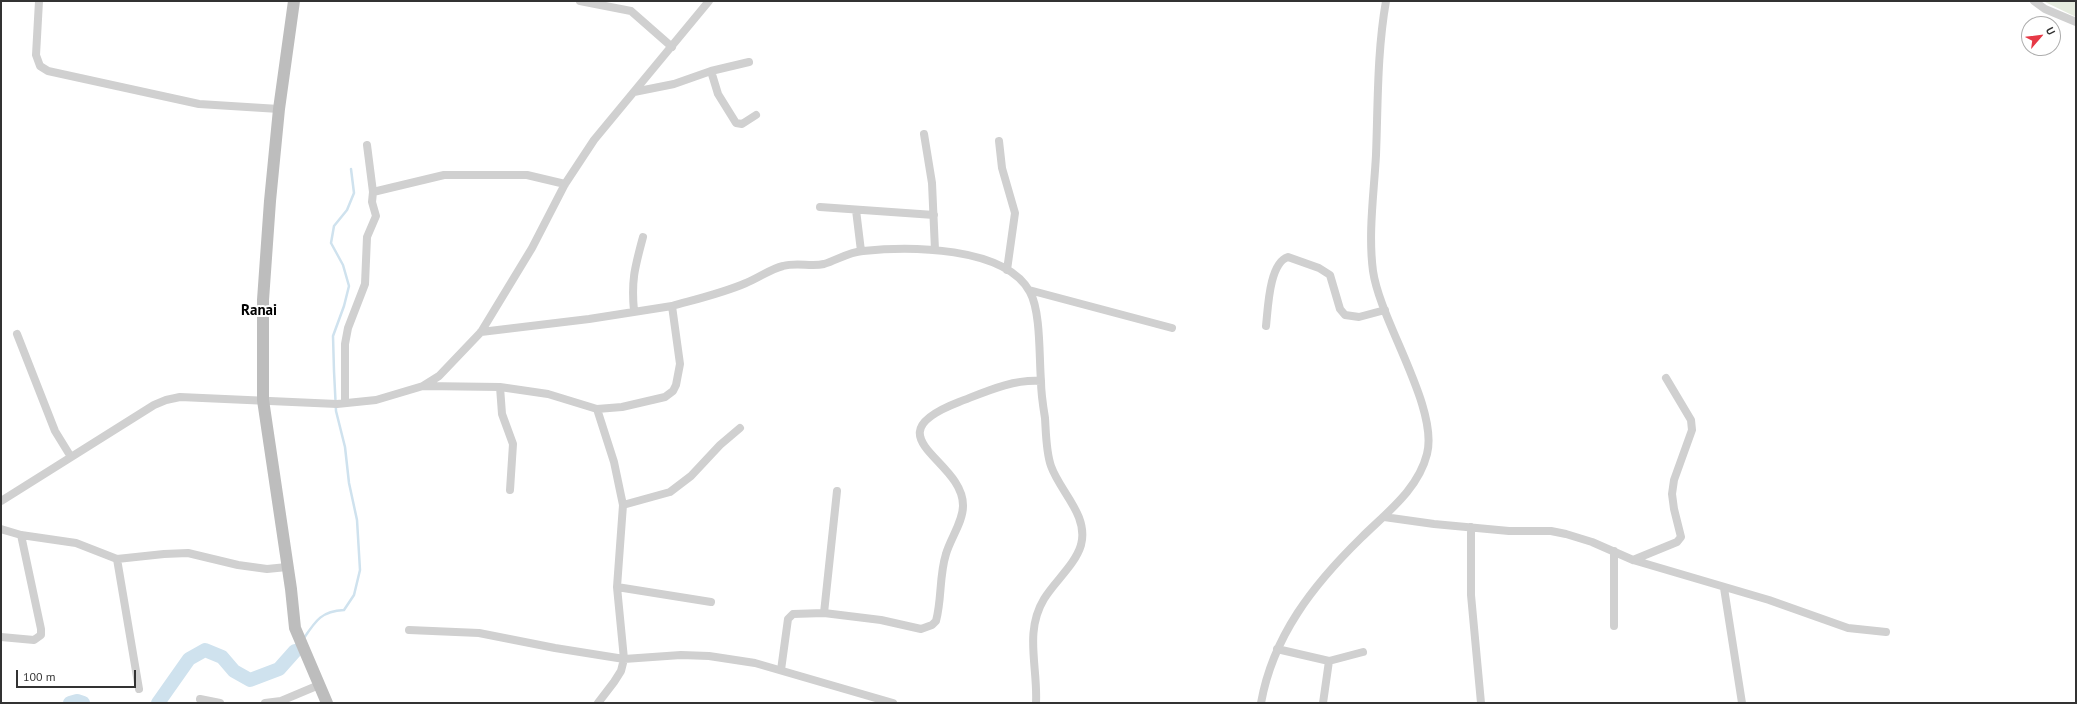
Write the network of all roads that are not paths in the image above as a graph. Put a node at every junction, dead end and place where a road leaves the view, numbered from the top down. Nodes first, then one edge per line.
1 (39, 1) edge
2 (294, 1) edge
3 (580, 1) edge
4 (709, 1) edge
5 (1386, 1) edge
6 (2034, 1) edge
7 (2076, 22) edge
8 (672, 47) junction
9 (749, 62) dead end
10 (711, 71) junction
11 (634, 92) junction
12 (279, 109) junction
13 (756, 115) dead end
14 (924, 134) dead end
15 (999, 142) dead end
16 (368, 145) dead end
17 (565, 184) junction
18 (373, 192) junction
19 (820, 207) dead end
20 (856, 210) junction
21 (934, 215) junction
22 (643, 237) dead end
23 (935, 250) junction
24 (861, 251) junction
25 (1007, 270) junction
26 (1028, 290) junction
27 (672, 306) junction
28 (1385, 310) junction
29 (634, 311) junction
30 (1266, 326) dead end
31 (1172, 328) dead end
32 (481, 332) junction
33 (18, 334) dead end
34 (1666, 378) dead end
35 (1041, 381) junction
36 (423, 386) junction
37 (500, 387) junction
38 (263, 400) junction
39 (341, 404) junction
40 (597, 409) junction
41 (740, 428) dead end
42 (72, 457) junction
43 (510, 490) dead end
44 (837, 491) dead end
45 (1, 501) edge
46 (623, 505) junction
47 (1384, 517) junction
48 (1471, 527) junction
49 (1, 529) edge
50 (21, 535) junction
51 (1614, 551) junction
52 (117, 559) junction
53 (1633, 560) junction
54 (287, 567) junction
55 (617, 587) junction
56 (1724, 588) junction
57 (711, 602) dead end
58 (824, 613) junction
59 (1614, 626) dead end
60 (409, 630) dead end
61 (1886, 632) dead end
62 (1, 637) edge
63 (1277, 649) junction
64 (1363, 652) dead end
65 (624, 659) junction
66 (1329, 661) junction
67 (781, 670) junction
68 (319, 685) junction
69 (139, 689) dead end
70 (200, 699) dead end
71 (281, 702) edge
72 (220, 703) edge
73 (265, 703) edge
74 (327, 703) edge
75 (598, 703) edge
76 (893, 703) edge
77 (1036, 703) edge
78 (1261, 703) edge
79 (1323, 703) edge
80 (1481, 703) edge
81 (1742, 703) edge

1 - 12 street
2 - 12 street
3 - 8 street
4 - 8 street
5 - 28 street
6 - 7 street
8 - 11 street
9 - 10 street
10 - 11 street
10 - 13 street
11 - 17 street
12 - 38 street
14 - 21 street
15 - 25 street
16 - 18 street
17 - 18 street
17 - 32 street
18 - 39 street
19 - 20 street
20 - 21 street
20 - 24 street
21 - 23 street
22 - 29 street
23 - 24 street
23 - 25 street
24 - 27 street
25 - 26 street
26 - 31 street
26 - 35 street
27 - 29 street
27 - 40 street
28 - 30 street
28 - 47 street
29 - 32 street
32 - 36 street
33 - 42 street
34 - 53 street
35 - 58 street
35 - 77 street
36 - 37 street
36 - 39 street
37 - 40 street
37 - 43 street
38 - 39 street
38 - 42 street
38 - 54 street
40 - 46 street
41 - 46 street
42 - 45 street
44 - 58 street
46 - 55 street
47 - 48 street
47 - 63 street
48 - 51 street
48 - 80 street
49 - 50 street
50 - 52 street
50 - 62 street
51 - 53 street
51 - 59 street
52 - 54 street
52 - 69 street
53 - 56 street
54 - 68 street
55 - 57 street
55 - 65 street
56 - 61 street
56 - 81 street
58 - 67 street
60 - 65 street
63 - 66 street
63 - 78 street
64 - 66 street
65 - 67 street
65 - 75 street
66 - 79 street
67 - 76 street
68 - 71 street
68 - 74 street
70 - 72 street
71 - 73 street

